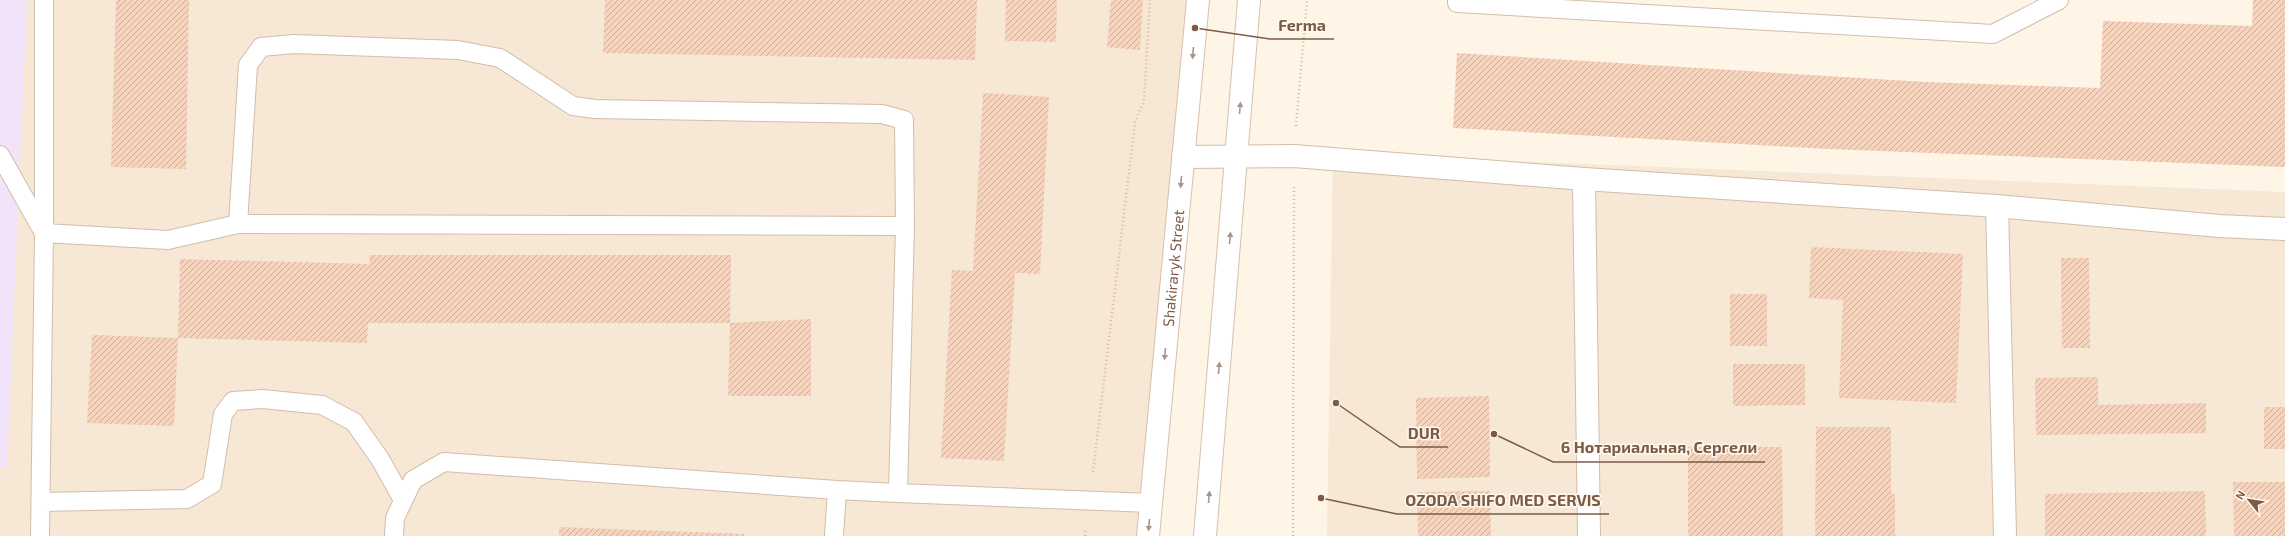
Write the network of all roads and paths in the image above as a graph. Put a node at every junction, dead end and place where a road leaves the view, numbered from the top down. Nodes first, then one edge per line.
1 (44, 0) edge
2 (1150, 0) edge
3 (1198, 0) edge
4 (1249, 0) edge
5 (1307, 0) edge
6 (1457, 0) edge
7 (2058, 0) edge
8 (0, 156) edge
9 (1294, 156) junction
10 (1184, 157) junction
11 (1236, 157) junction
12 (1584, 180) junction
13 (1997, 206) junction
14 (238, 224) junction
15 (906, 226) junction
16 (2285, 229) edge
17 (44, 233) junction
18 (837, 490) junction
19 (898, 493) junction
20 (403, 500) junction
21 (1090, 500) junction
22 (41, 502) junction
23 (1151, 503) junction
24 (40, 536) edge
25 (394, 536) edge
26 (834, 536) edge
27 (1085, 536) edge
28 (1148, 536) edge
29 (1205, 536) edge
30 (1293, 536) edge
31 (1589, 536) edge
32 (2005, 536) edge

1 - 17 lane
2 - 21 path
3 -> 10 street, Shakiraryk Street
11 -> 4 street
5 - 9 path
6 - 7 lane
8 - 17 lane
9 - 11 street
9 - 12 street
9 - 30 path
10 - 11 street
10 -> 23 street, Shakiraryk Street
29 -> 11 street
12 - 13 street
12 - 31 street
13 - 16 street
13 - 32 street
14 - 15 lane
14 - 15 lane
14 - 17 lane
15 - 19 lane
17 - 22 lane
18 - 19 lane
18 - 20 lane
18 - 26 lane
19 - 21 lane
20 - 22 lane
20 - 25 lane
21 - 23 lane
21 - 27 path
22 - 24 lane
23 -> 28 street, Shakiraryk Street

